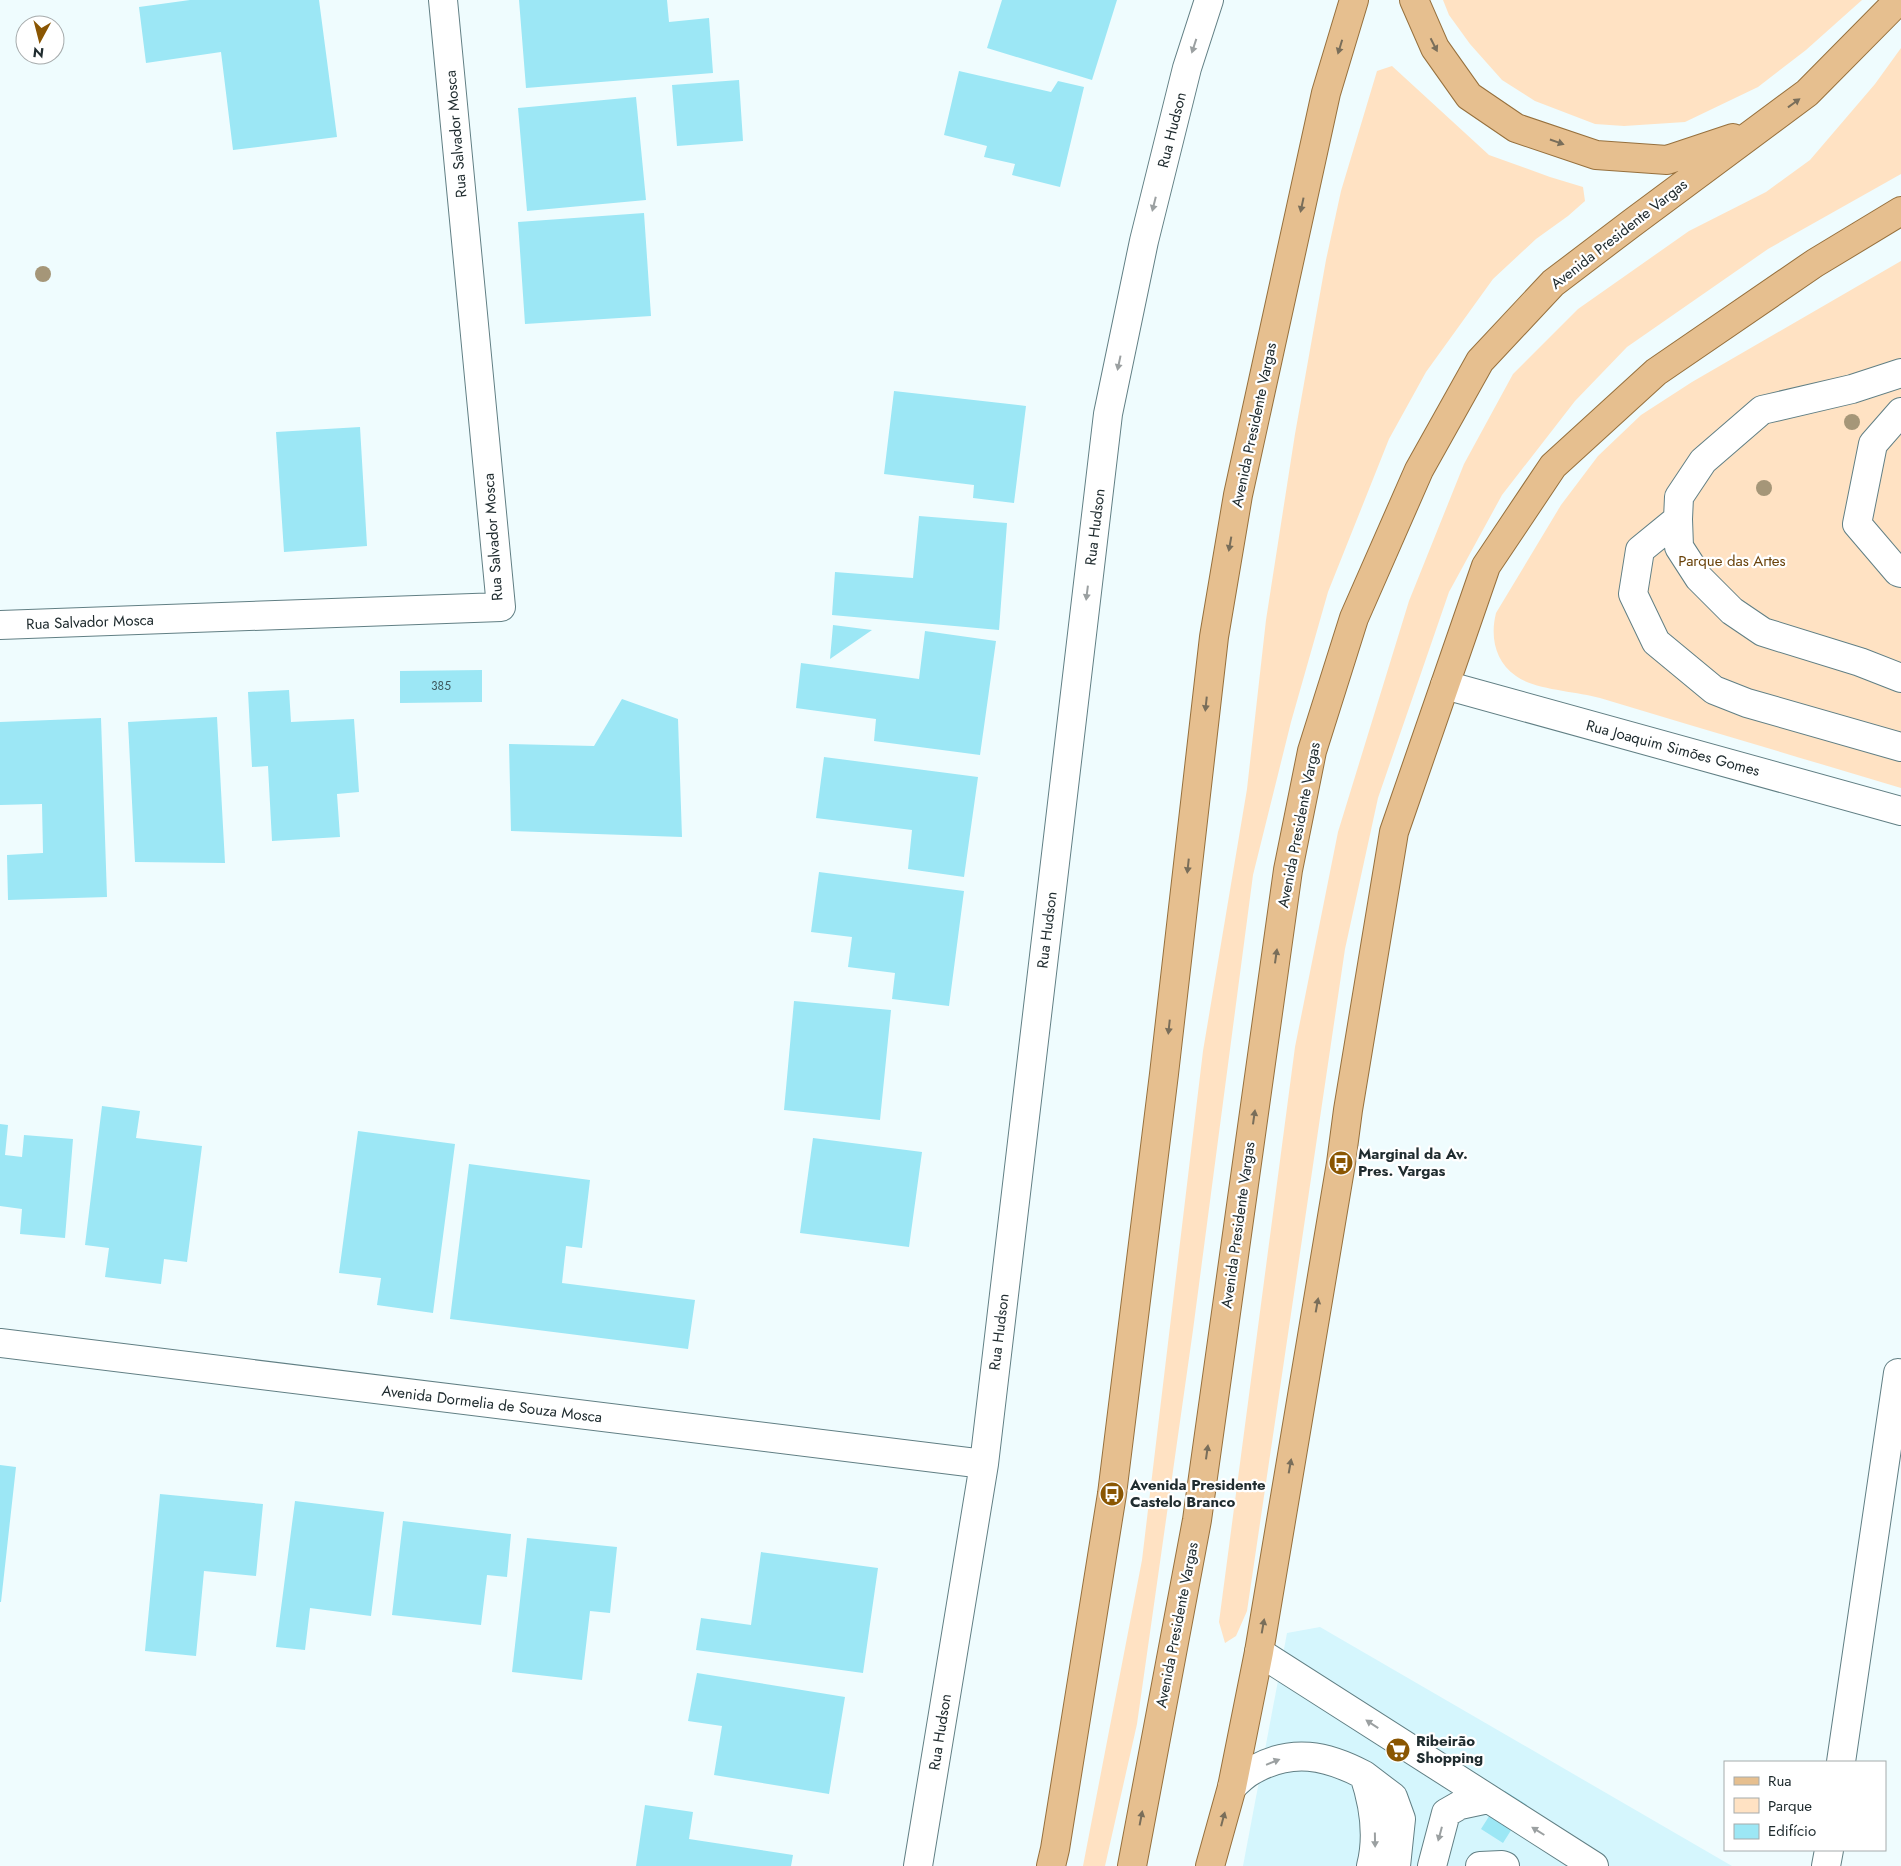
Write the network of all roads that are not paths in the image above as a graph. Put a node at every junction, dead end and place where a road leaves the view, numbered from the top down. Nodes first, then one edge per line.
1 (443, 0) edge
2 (1209, 0) edge
3 (1354, 0) edge
4 (1414, 0) edge
5 (1899, 0) edge
6 (1754, 132) junction
7 (1901, 212) edge
8 (1901, 373) edge
9 (1901, 412) edge
10 (1678, 519) junction
11 (1901, 573) edge
12 (0, 625) edge
13 (1901, 678) edge
14 (1445, 685) junction
15 (1901, 747) edge
16 (1901, 811) edge
17 (0, 1343) edge
18 (1898, 1373) dead end
19 (984, 1464) junction
20 (1259, 1652) junction
21 (1841, 1761) edge
22 (1364, 1775) junction
23 (1232, 1787) junction
24 (1488, 1799) junction
25 (1828, 1851) edge
26 (1565, 1859) edge
27 (918, 1866) edge
28 (1051, 1866) edge
29 (1132, 1866) edge
30 (1210, 1866) edge
31 (1371, 1866) edge
32 (1396, 1866) edge
33 (1432, 1866) edge
34 (1480, 1866) edge
35 (1505, 1866) edge
36 (1594, 1866) edge
37 (1826, 1866) edge

1 - 12 street, Rua Salvador Mosca
2 -> 19 street, Rua Hudson
3 -> 28 main road, Avenida Presidente Vargas
4 -> 6 main road
6 -> 5 main road, Avenida Presidente Vargas
29 -> 6 main road, Avenida Presidente Vargas
7 - 14 main road
8 - 10 street
9 - 11 street
10 - 13 street
10 - 15 street
14 - 16 street, Rua Joaquim Simões Gomes
20 -> 14 main road
17 - 19 street, Avenida Dormelia de Souza Mosca
18 - 21 street
19 - 27 street, Rua Hudson
20 - 23 main road
24 -> 20 street
23 -> 22 street
22 -> 31 street
22 - 32 street
30 -> 23 main road
26 -> 24 street
24 -> 33 street
25 - 37 street
26 - 36 street
34 - 35 street

